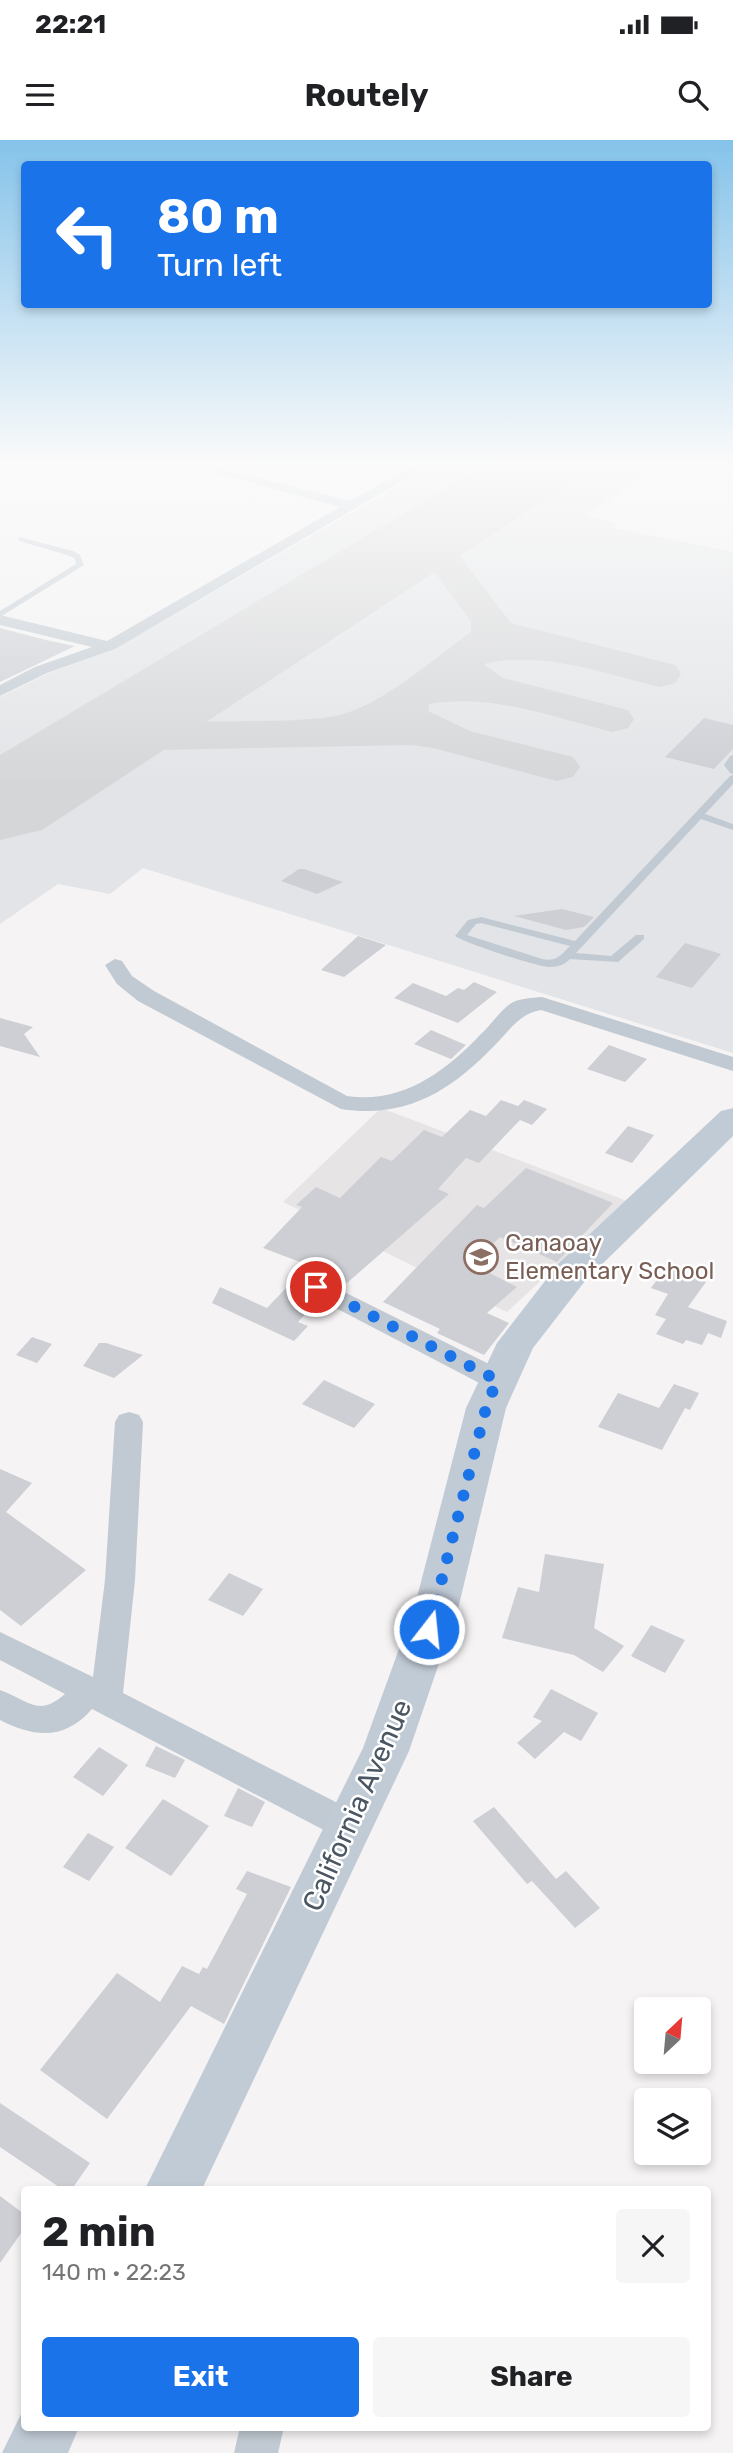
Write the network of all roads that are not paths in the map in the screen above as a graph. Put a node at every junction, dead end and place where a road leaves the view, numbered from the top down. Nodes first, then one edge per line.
1 (73, 570) edge
2 (241, 570) edge
3 (0, 618) edge
4 (109, 646) junction
5 (0, 691) edge
6 (733, 758) edge
7 (733, 771) edge
8 (733, 778) edge
9 (700, 815) junction
10 (733, 827) edge
11 (640, 937) dead end
12 (577, 945) junction
13 (568, 955) junction
14 (115, 965) dead end
15 (733, 1064) edge
16 (733, 1118) edge
17 (316, 1287) dead end
18 (497, 1380) junction
19 (129, 1422) dead end
20 (0, 1645) edge
21 (97, 1697) junction
22 (0, 1704) edge
23 (351, 1827) junction
24 (185, 2184) edge
25 (46, 2431) edge
26 (261, 2431) edge
27 (33, 2453) edge
28 (256, 2453) edge

1 - 3 lane
2 - 4 street
3 - 4 street
4 - 5 street
6 - 7 lane
8 - 9 lane
9 - 10 lane
9 - 12 lane
11 - 13 lane
12 - 13 lane
12 - 13 lane
14 - 15 street
16 - 18 street, California Avenue
17 - 18 street
18 - 23 street, California Avenue
19 - 21 street
20 - 21 street
21 - 22 street
21 - 23 street
23 - 24 street, California Avenue
25 - 27 street
26 - 28 street

